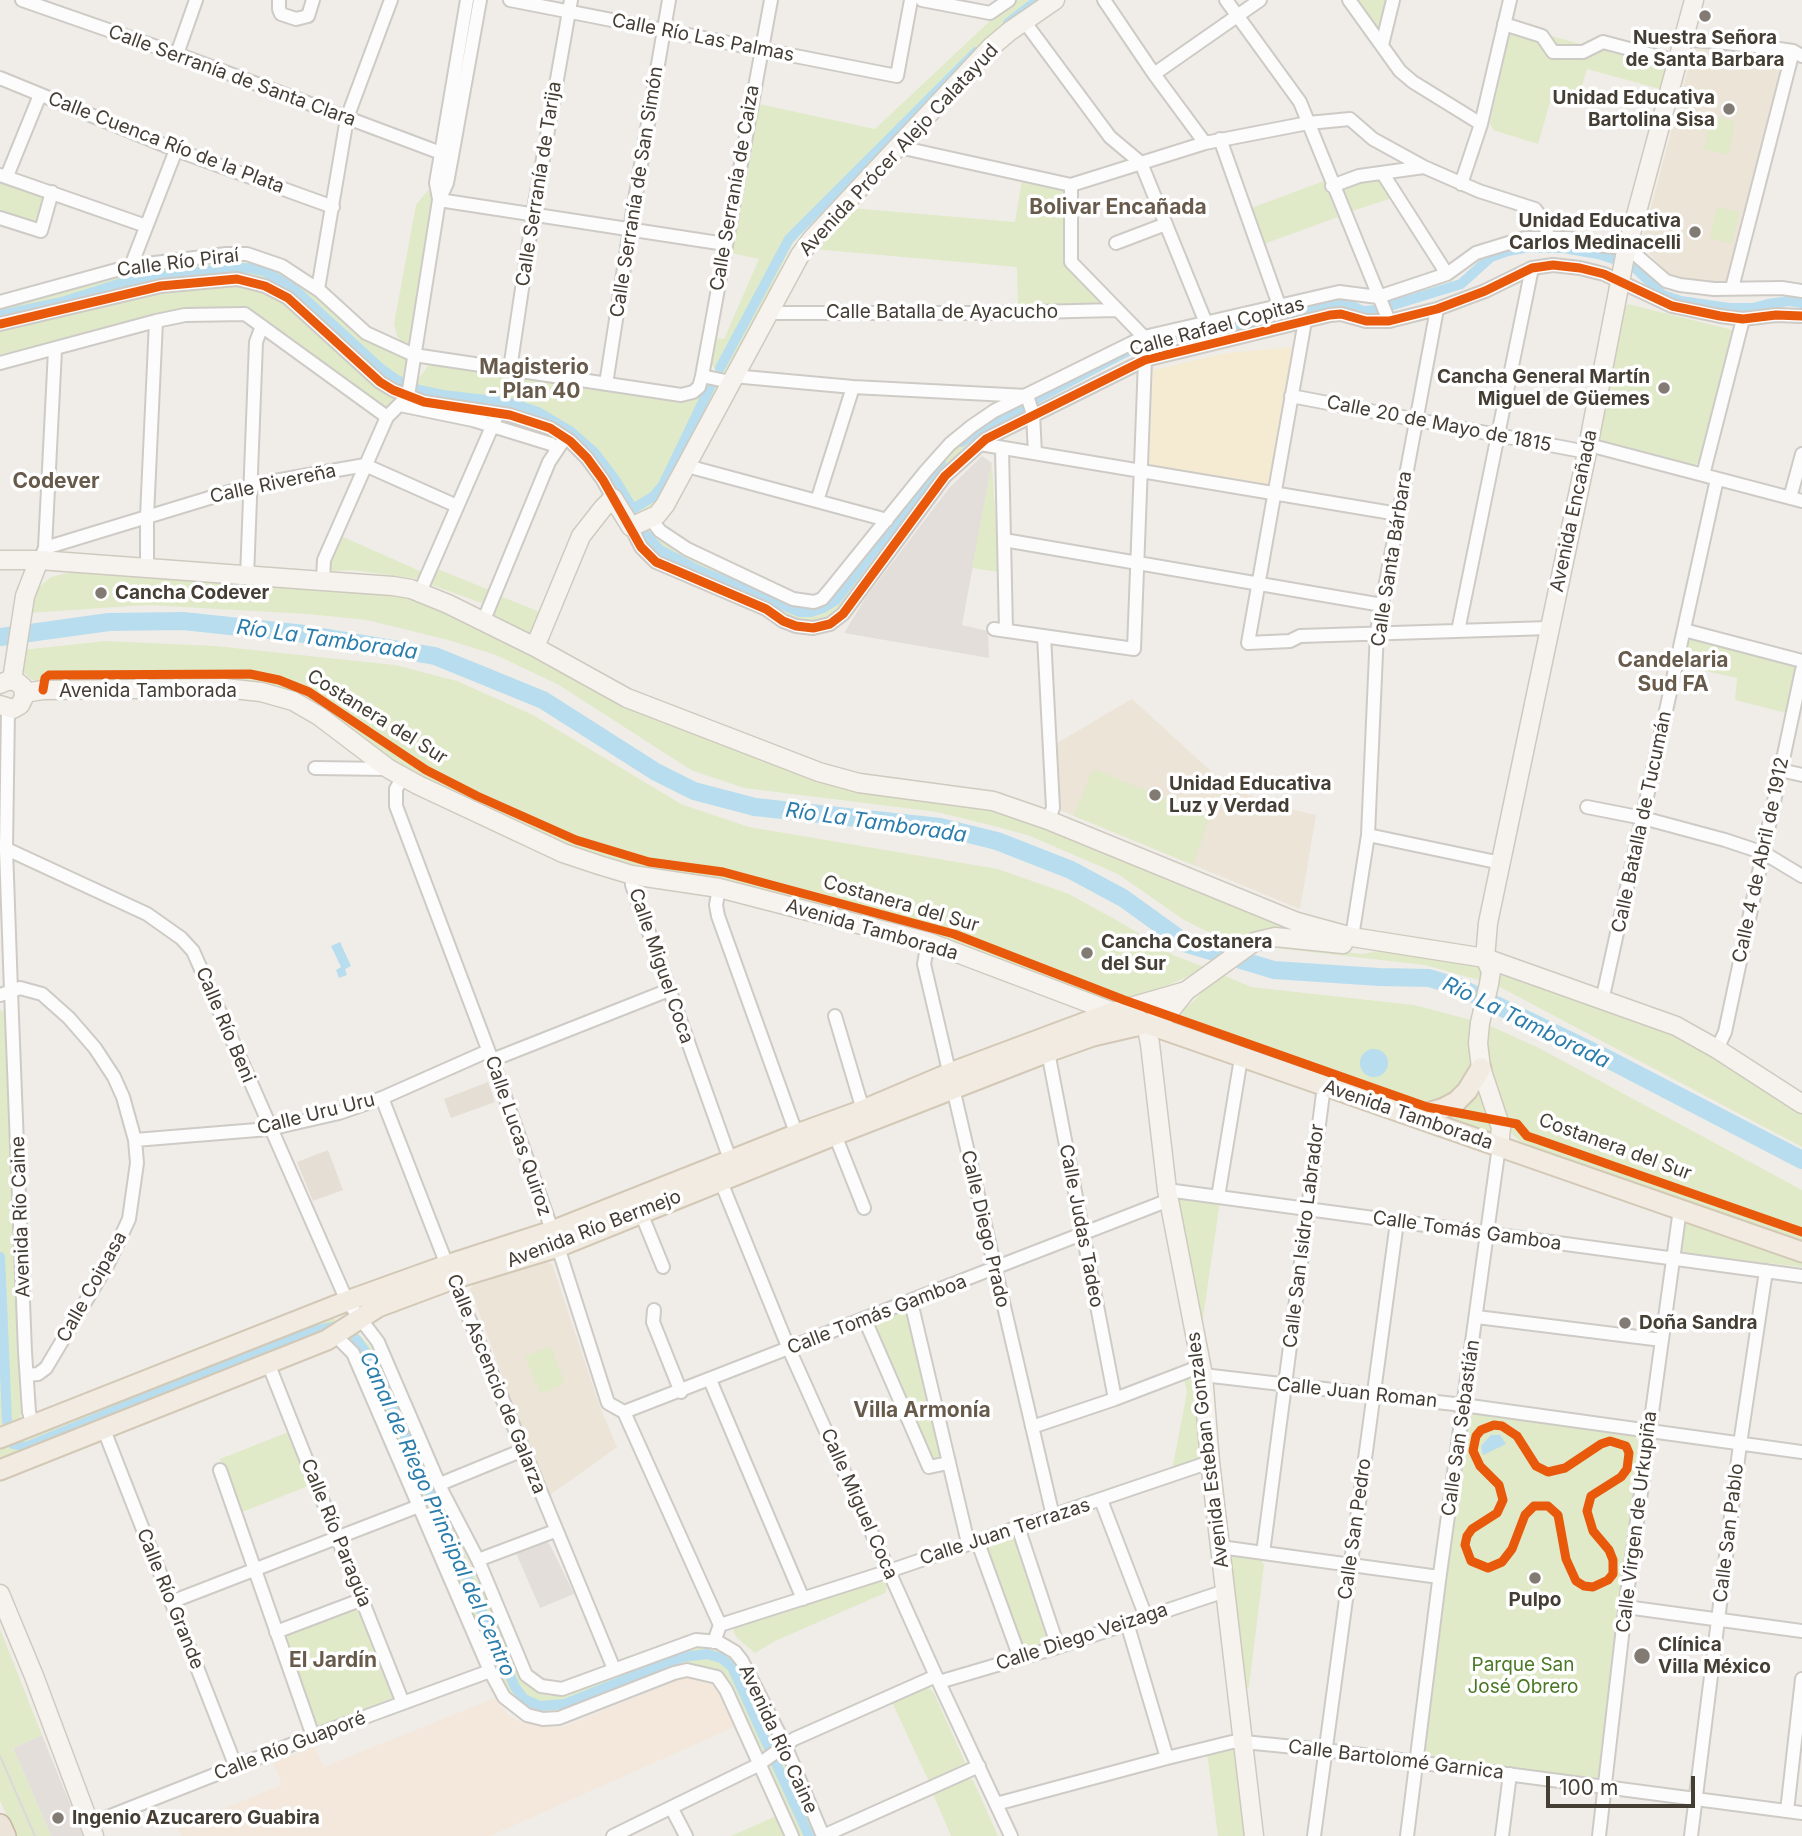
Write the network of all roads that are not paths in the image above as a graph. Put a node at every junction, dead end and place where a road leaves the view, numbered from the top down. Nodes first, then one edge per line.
1 (22, 0) edge
2 (196, 0) edge
3 (279, 0) edge
4 (313, 0) edge
5 (391, 0) edge
6 (467, 0) edge
7 (480, 0) edge
8 (510, 0) edge
9 (669, 0) edge
10 (771, 0) edge
11 (911, 0) edge
12 (922, 0) edge
13 (1009, 0) edge
14 (1055, 0) edge
15 (1104, 0) edge
16 (1226, 0) edge
17 (1260, 0) edge
18 (1349, 0) edge
19 (1393, 0) edge
20 (1510, 0) edge
21 (1694, 0) edge
22 (570, 6) edge
23 (1237, 17) junction
24 (1024, 21) junction
25 (1504, 24) junction
26 (664, 30) junction
27 (1685, 39) junction
28 (1382, 45) junction
29 (760, 50) junction
30 (177, 54) junction
31 (1797, 54) edge
32 (1679, 62) junction
33 (1154, 74) junction
34 (0, 78) edge
35 (40, 95) junction
36 (347, 118) junction
37 (1308, 123) junction
38 (1481, 124) junction
39 (1220, 139) junction
40 (1205, 143) junction
41 (899, 147) junction
42 (176, 150) junction
43 (441, 153) junction
44 (1141, 163) junction
45 (1424, 167) junction
46 (2, 174) edge
47 (1383, 174) junction
48 (1461, 184) junction
49 (1071, 186) junction
50 (1332, 186) junction
51 (52, 192) junction
52 (439, 200) junction
53 (333, 206) junction
54 (533, 215) junction
55 (0, 218) edge
56 (1166, 224) junction
57 (146, 226) junction
58 (630, 229) junction
59 (1548, 237) junction
60 (1116, 243) dead end
61 (725, 244) junction
62 (1624, 265) junction
63 (131, 266) junction
64 (1532, 268) junction
65 (1447, 274) junction
66 (1732, 288) junction
67 (317, 289) junction
68 (1802, 291) edge
69 (0, 302) edge
70 (1279, 305) junction
71 (1383, 308) junction
72 (1437, 309) junction
73 (1116, 310) junction
74 (769, 313) junction
75 (1802, 316) edge
76 (1742, 319) junction
77 (156, 321) junction
78 (1305, 321) junction
79 (1206, 323) junction
80 (0, 324) edge
81 (262, 326) junction
82 (1144, 337) junction
83 (55, 350) junction
84 (414, 355) junction
85 (1145, 360) junction
86 (0, 363) edge
87 (510, 369) junction
88 (702, 376) junction
89 (731, 379) junction
90 (606, 384) junction
91 (853, 387) junction
92 (407, 393) junction
93 (1291, 396) junction
94 (1027, 397) junction
95 (498, 413) junction
96 (1032, 413) junction
97 (387, 417) junction
98 (1415, 420) junction
99 (492, 427) junction
100 (1498, 435) junction
101 (565, 438) junction
102 (980, 444) junction
103 (557, 449) junction
104 (1002, 449) junction
105 (1588, 449) junction
106 (1035, 453) junction
107 (1802, 454) edge
108 (365, 465) junction
109 (687, 466) junction
110 (1140, 470) junction
111 (1703, 475) junction
112 (1717, 479) junction
113 (252, 485) junction
114 (1275, 493) junction
115 (613, 498) junction
116 (1796, 500) edge
117 (817, 501) junction
118 (457, 506) junction
119 (1398, 514) junction
120 (147, 516) junction
121 (650, 518) junction
122 (887, 520) junction
123 (631, 527) junction
124 (1004, 540) junction
125 (42, 554) junction
126 (0, 560) edge
127 (1137, 563) junction
128 (147, 569) junction
129 (247, 577) junction
130 (323, 581) junction
131 (1259, 584) junction
132 (420, 592) junction
133 (1382, 605) junction
134 (484, 622) junction
135 (1549, 628) junction
136 (1684, 630) junction
137 (1458, 631) junction
138 (1377, 634) junction
139 (1044, 636) junction
140 (535, 647) junction
141 (1802, 661) edge
142 (1802, 670) edge
143 (12, 686) edge
144 (3, 708) edge
145 (315, 768) dead end
146 (1780, 770) junction
147 (396, 773) junction
148 (1802, 775) edge
149 (1587, 807) dead end
150 (1643, 818) junction
151 (1048, 820) junction
152 (1368, 835) junction
153 (3, 848) edge
154 (1764, 853) junction
155 (1501, 863) junction
156 (632, 875) junction
157 (1802, 876) edge
158 (719, 887) junction
159 (1352, 937) junction
160 (928, 942) junction
161 (1485, 958) junction
162 (1489, 984) joint
163 (669, 990) junction
164 (1186, 991) junction
165 (5, 993) edge
166 (1602, 1001) junction
167 (1114, 1012) junction
168 (835, 1016) dead end
169 (1146, 1024) junction
170 (1717, 1049) junction
171 (1048, 1052) junction
172 (490, 1056) junction
173 (1241, 1058) junction
174 (1481, 1068) junction
175 (951, 1081) junction
176 (1324, 1086) junction
177 (382, 1098) junction
178 (1802, 1104) edge
179 (863, 1110) junction
180 (1415, 1117) junction
181 (269, 1129) junction
182 (835, 1135) junction
183 (135, 1140) junction
184 (799, 1141) junction
185 (1499, 1146) junction
186 (725, 1171) junction
187 (1168, 1195) junction
188 (1218, 1197) junction
189 (864, 1208) dead end
190 (1307, 1209) junction
191 (1680, 1209) junction
192 (641, 1213) junction
193 (1397, 1222) junction
194 (1083, 1234) junction
195 (1489, 1235) junction
196 (555, 1239) junction
197 (1802, 1252) edge
198 (1673, 1259) junction
199 (663, 1267) dead end
200 (994, 1270) junction
201 (1766, 1271) junction
202 (450, 1272) junction
203 (1802, 1276) edge
204 (347, 1301) junction
205 (911, 1302) junction
206 (654, 1310) dead end
207 (1477, 1317) junction
208 (359, 1320) junction
209 (865, 1320) junction
210 (336, 1336) junction
211 (1662, 1340) junction
212 (789, 1349) junction
213 (268, 1363) junction
214 (1202, 1370) junction
215 (27, 1375) junction
216 (710, 1380) junction
217 (1285, 1385) junction
218 (681, 1392) junction
219 (1373, 1393) junction
220 (1115, 1399) junction
221 (1463, 1405) junction
222 (624, 1412) junction
223 (33, 1426) junction
224 (1032, 1427) junction
225 (104, 1430) junction
226 (1649, 1430) junction
227 (0, 1438) edge
228 (1740, 1444) junction
229 (523, 1450) junction
230 (1802, 1452) edge
231 (1210, 1462) junction
232 (948, 1463) junction
233 (0, 1470) edge
234 (220, 1470) dead end
235 (440, 1484) junction
236 (1101, 1500) junction
237 (419, 1506) junction
238 (1053, 1516) junction
239 (1018, 1527) junction
240 (555, 1531) junction
241 (338, 1537) junction
242 (973, 1542) junction
243 (1220, 1547) junction
244 (1263, 1553) junction
245 (478, 1560) junction
246 (1350, 1564) junction
247 (254, 1570) junction
248 (890, 1571) junction
249 (1439, 1577) junction
250 (1225, 1591) junction
251 (0, 1594) edge
252 (363, 1599) junction
253 (803, 1599) junction
254 (171, 1602) junction
255 (1626, 1607) junction
256 (1146, 1617) junction
257 (1718, 1619) junction
258 (1127, 1623) junction
259 (720, 1625) junction
260 (1802, 1631) edge
261 (276, 1632) junction
262 (714, 1642) junction
263 (1058, 1647) junction
264 (1020, 1658) junction
265 (614, 1669) junction
266 (490, 1671) junction
267 (938, 1679) junction
268 (1802, 1679) edge
269 (403, 1703) junction
270 (1799, 1723) edge
271 (313, 1736) junction
272 (1244, 1742) junction
273 (782, 1747) junction
274 (1325, 1750) junction
275 (1167, 1758) junction
276 (1416, 1761) junction
277 (761, 1762) junction
278 (979, 1766) junction
279 (236, 1767) junction
280 (1510, 1774) junction
281 (1605, 1787) junction
282 (1695, 1799) junction
283 (996, 1804) junction
284 (672, 1809) junction
285 (1787, 1811) junction
286 (1802, 1813) edge
287 (0, 1825) edge
288 (92, 1830) edge
289 (5, 1836) edge
290 (613, 1836) edge
291 (686, 1836) edge
292 (792, 1836) edge
293 (823, 1836) edge
294 (1012, 1836) edge
295 (1254, 1836) edge
296 (1314, 1836) edge
297 (1407, 1836) edge
298 (1502, 1836) edge
299 (1599, 1836) edge
300 (1690, 1836) edge

1 - 30 street, Calle Serranía de Santa Clara
2 - 30 street
3 - 4 street
5 - 36 street
6 - 43 street
7 - 52 street
8 - 22 street, Calle Río Las Palmas
9 - 26 street, Calle Serranía de San Simón
10 - 29 street, Calle Serranía de Caiza
11 - 29 street, Calle Río Las Palmas
12 - 13 street
14 - 24 main road, Avenida Prócer Alejo Calatayud
15 - 33 street
16 - 23 street
17 - 23 street
18 - 28 street
19 - 28 street
20 - 25 street
21 - 27 main road, Avenida Encañada
22 - 26 street, Calle Río Las Palmas
22 - 54 street, Calle Serranía de Tarija
23 - 33 street
23 - 37 street
24 - 41 main road, Avenida Prócer Alejo Calatayud
24 - 44 street
25 - 32 street
25 - 38 street
26 - 29 street, Calle Río Las Palmas
26 - 58 street, Calle Serranía de San Simón
27 - 31 street
27 - 32 main road, Avenida Encañada
28 - 38 street
29 - 61 street, Calle Serranía de Caiza
30 - 36 street, Calle Serranía de Santa Clara
31 - 66 street
32 - 62 main road, Avenida Encañada
33 - 40 street
34 - 35 street, Calle Cuenca Río de la Plata
35 - 42 street, Calle Cuenca Río de la Plata
35 - 46 street
36 - 43 street, Calle Serranía de Santa Clara
36 - 53 street
37 - 39 street
37 - 45 street
37 - 50 street
38 - 48 street
39 - 40 street
39 - 70 street
40 - 44 street
41 - 49 street
41 - 74 main road, Avenida Prócer Alejo Calatayud
42 - 53 street, Calle Cuenca Río de la Plata
42 - 57 street
43 - 52 street
44 - 49 street
44 - 56 street
45 - 47 street
45 - 48 street
46 - 51 street
47 - 50 street
47 - 65 street
48 - 59 street
49 - 73 street
50 - 71 street
51 - 55 street
51 - 57 street
52 - 54 street
52 - 84 street
53 - 67 street
54 - 58 street
54 - 87 street, Calle Serranía de Tarija
56 - 60 street
56 - 79 street
57 - 63 street
58 - 61 street
58 - 90 street, Calle Serranía de San Simón
59 - 62 street
59 - 65 street
61 - 88 street, Calle Serranía de Caiza
62 - 64 street, Calle Rafael Copitas
62 - 66 street
62 - 76 street, Calle Rafael Copitas
62 - 105 main road, Avenida Encañada
63 - 67 street, Calle Río Piraí
63 - 69 street, Calle Río Piraí
64 - 72 street, Calle Rafael Copitas
64 - 100 street
65 - 71 street
66 - 68 street
67 - 84 street, Calle Río Piraí
70 - 71 street
70 - 79 street
71 - 72 street, Calle Rafael Copitas
71 - 78 street, Calle Rafael Copitas
72 - 98 street, Calle Santa Bárbara
73 - 74 street, Calle Batalla de Ayacucho
73 - 82 street
74 - 89 main road, Avenida Prócer Alejo Calatayud
75 - 76 street, Calle Rafael Copitas
76 - 111 street
77 - 81 street
77 - 83 street
77 - 120 street
78 - 85 street, Calle Rafael Copitas
78 - 93 street
79 - 82 street
80 - 92 street
81 - 97 street
81 - 113 street
82 - 94 street
83 - 86 street
83 - 125 street
84 - 87 street, Calle Río Piraí
84 - 92 street
85 - 96 street, Calle Rafael Copitas
85 - 110 street
87 - 90 street, Calle Río Piraí
88 - 89 street
88 - 90 street, Calle Río Piraí
89 - 91 street
89 - 109 main road, Avenida Prócer Alejo Calatayud
91 - 94 street
91 - 117 street
92 - 95 street
92 - 97 street
92 - 99 street
93 - 98 street, Calle 20 de Mayo de 1815
93 - 114 street
94 - 96 street
94 - 122 street
95 - 99 street
95 - 101 street
96 - 102 street, Calle Rafael Copitas
96 - 106 street
97 - 108 street
98 - 100 street, Calle 20 de Mayo de 1815
98 - 119 street, Calle Santa Bárbara
99 - 103 street
99 - 118 street
100 - 105 street, Calle 20 de Mayo de 1815
100 - 137 street
101 - 103 street
101 - 115 street
102 - 104 street
102 - 123 street, Calle Rafael Copitas
103 - 134 street
104 - 106 street
104 - 124 street
105 - 111 street, Calle 20 de Mayo de 1815
105 - 135 main road, Avenida Encañada
106 - 110 street
107 - 116 street
108 - 113 street, Calle Rivereña
108 - 118 street
108 - 130 street
109 - 117 street
109 - 121 main road, Avenida Prócer Alejo Calatayud
110 - 114 street
110 - 127 street
111 - 112 street, Calle 20 de Mayo de 1815
112 - 116 street, Calle 20 de Mayo de 1815
112 - 136 street, Calle Batalla de Tucumán
113 - 120 street, Calle Rivereña
113 - 129 street
114 - 119 street
114 - 131 street
115 - 123 main road
115 - 140 main road
117 - 122 street
118 - 132 street
119 - 133 street, Calle Santa Bárbara
120 - 125 street, Calle Rivereña
120 - 128 street
121 - 122 street
121 - 123 main road, Avenida Prócer Alejo Calatayud
124 - 127 street
124 - 139 street
125 - 126 main road, Calle Rivereña
125 - 128 main road
125 - 143 main road
127 - 131 street
127 - 139 street
128 - 129 main road
129 - 130 main road
130 - 132 main road
131 - 133 street
131 - 138 street
132 - 134 main road
133 - 138 street, Calle Santa Bárbara
134 - 140 main road
135 - 137 street
135 - 155 main road, Avenida Encañada
136 - 141 street
136 - 150 street, Calle Batalla de Tucumán
137 - 138 street
138 - 152 street, Calle Santa Bárbara
139 - 151 street
140 - 151 main road
142 - 146 street, Calle 4 de Abril de 1912
143 - 144 main road
143 - 147 main road, Avenida Tamborada
144 - 153 street, Avenida Río Caine
145 - 147 street
146 - 148 street
146 - 154 street, Calle 4 de Abril de 1912
147 - 156 main road, Avenida Tamborada
147 - 172 street, Calle Lucas Quiroz
149 - 150 street
150 - 154 street
150 - 166 street, Calle Batalla de Tucumán
151 - 159 main road
152 - 155 street
152 - 159 street, Calle Santa Bárbara
153 - 165 street, Avenida Río Caine
153 - 181 street, Calle Río Beni
154 - 157 street
154 - 170 street, Calle 4 de Abril de 1912
155 - 161 main road, Avenida Encañada
156 - 158 main road, Avenida Tamborada
156 - 163 street, Calle Miguel Coca
158 - 160 main road, Avenida Tamborada
158 - 184 street
159 - 161 main road
159 - 164 main road, Avenida Río Bermejo
160 - 167 main road, Avenida Tamborada
160 - 175 street, Calle Diego Prado
161 - 162 main road, Avenida Encañada
161 - 166 main road
162 - 174 main road, Calle San Sebastián
163 - 172 street, Calle Uru Uru
163 - 186 street, Calle Miguel Coca
164 - 167 main road, Avenida Río Bermejo
164 - 169 main road, Avenida Río Bermejo
165 - 183 street, Calle Coipasa
165 - 215 street, Avenida Río Caine
166 - 170 main road
167 - 169 main road, Avenida Tamborada
167 - 175 main road, Avenida Río Bermejo
168 - 179 street
169 - 171 main road, Avenida Río Bermejo
169 - 173 main road, Avenida Tamborada
169 - 187 main road, Avenida Esteban Gonzales
170 - 178 main road
171 - 175 main road, Avenida Río Bermejo
171 - 194 street, Calle Judas Tadeo
172 - 177 street, Calle Uru Uru
172 - 196 street, Calle Lucas Quiroz
173 - 176 main road, Avenida Tamborada
173 - 188 street
174 - 180 main road
174 - 185 main road, Calle San Sebastián
175 - 179 main road, Avenida Río Bermejo
175 - 182 main road, Avenida Río Bermejo
175 - 200 street, Calle Diego Prado
176 - 180 main road, Avenida Tamborada
176 - 190 street, Calle San Isidro Labrador
177 - 181 street, Calle Uru Uru
177 - 202 street, Calle Ascencio de Galarza
179 - 184 main road, Avenida Río Bermejo
180 - 185 main road, Avenida Tamborada
181 - 183 street, Calle Uru Uru
181 - 204 street, Calle Río Beni
182 - 184 main road, Avenida Río Bermejo
182 - 189 street
183 - 215 street, Calle Coipasa
184 - 186 main road, Avenida Río Bermejo
185 - 191 main road, Avenida Tamborada
185 - 195 street, Calle San Sebastián
186 - 192 main road, Avenida Río Bermejo
186 - 196 main road, Avenida Río Bermejo
186 - 212 street, Calle Miguel Coca
187 - 188 street, Calle Tomás Gamboa
187 - 194 street, Calle Tomás Gamboa
187 - 214 main road, Avenida Esteban Gonzales
188 - 190 street, Calle Tomás Gamboa
190 - 193 street, Calle Tomás Gamboa
190 - 217 street, Calle San Isidro Labrador
191 - 197 main road, Avenida Tamborada
191 - 198 street, Calle Virgen de Urkupiña
192 - 196 main road, Avenida Río Bermejo
192 - 199 street
193 - 195 street, Calle Tomás Gamboa
193 - 219 street, Calle San Pedro
194 - 200 street, Calle Tomás Gamboa
194 - 220 street, Calle Judas Tadeo
195 - 198 street, Calle Tomás Gamboa
195 - 207 street, Calle San Sebastián
196 - 202 main road, Avenida Río Bermejo
196 - 222 street, Calle Lucas Quiroz
198 - 201 street, Calle Tomás Gamboa
198 - 211 street, Calle Virgen de Urkupiña
200 - 205 street, Calle Tomás Gamboa
200 - 224 street, Calle Diego Prado
201 - 203 street, Calle Tomás Gamboa
201 - 228 street, Calle San Pablo
202 - 204 main road, Avenida Río Bermejo
202 - 208 main road, Avenida Río Bermejo
202 - 229 street, Calle Ascencio de Galarza
204 - 208 street
204 - 223 main road, Avenida Río Bermejo
205 - 209 street, Calle Tomás Gamboa
205 - 232 street
206 - 218 street
207 - 211 street
207 - 221 street, Calle San Sebastián
208 - 210 main road, Avenida Río Bermejo
208 - 235 street
209 - 212 street, Calle Tomás Gamboa
209 - 232 street
210 - 213 main road, Avenida Río Bermejo
210 - 237 street, Avenida Río Caine
211 - 226 street, Calle Virgen de Urkupiña
212 - 216 street, Calle Tomás Gamboa
212 - 248 street, Calle Miguel Coca
213 - 225 main road, Avenida Río Bermejo
213 - 241 street, Calle Río Paragúa
214 - 217 street, Calle Juan Roman
214 - 220 street, Calle Juan Roman
214 - 231 main road, Avenida Esteban Gonzales
215 - 223 street, Avenida Río Caine
216 - 218 street, Calle Tomás Gamboa
216 - 253 street
217 - 219 street, Calle Juan Roman
217 - 244 street, Calle San Isidro Labrador
218 - 222 street, Calle Tomás Gamboa
219 - 221 street, Calle Juan Roman
219 - 246 street, Calle San Pedro
220 - 224 street, Calle Juan Roman
221 - 226 street, Calle Juan Roman
221 - 249 street, Calle San Sebastián
222 - 259 street, Calle Lucas Quiroz
223 - 227 main road, Avenida Río Bermejo
224 - 238 street, Calle Diego Prado
225 - 233 main road, Avenida Río Bermejo
225 - 254 street, Calle Río Grande
226 - 228 street, Calle Juan Roman
226 - 255 street, Calle Virgen de Urkupiña
228 - 230 street, Calle Juan Roman
228 - 257 street, Calle San Pablo
229 - 235 street
229 - 240 street, Calle Ascencio de Galarza
231 - 236 street, Calle Juan Terrazas
231 - 243 main road, Avenida Esteban Gonzales
232 - 242 street
234 - 247 street
235 - 245 street
236 - 238 street, Calle Juan Terrazas
236 - 256 street
237 - 241 street
237 - 266 street, Avenida Río Caine
238 - 239 street, Calle Juan Terrazas
239 - 242 street, Calle Juan Terrazas
239 - 263 street
240 - 245 street
240 - 265 street, Calle Ascencio de Galarza
241 - 247 street
241 - 252 street, Calle Río Paragúa
242 - 248 street, Calle Juan Terrazas
242 - 264 street
243 - 244 street
243 - 250 main road, Avenida Esteban Gonzales
244 - 246 street
245 - 265 street
246 - 249 street
246 - 274 street, Calle San Pedro
247 - 254 street
247 - 261 street
248 - 253 street, Calle Juan Terrazas
248 - 267 street, Calle Miguel Coca
249 - 276 street, Calle San Sebastián
250 - 256 street, Calle Diego Veizaga
250 - 272 main road, Avenida Esteban Gonzales
251 - 288 main road
252 - 261 street
252 - 269 street, Calle Río Paragúa
253 - 259 street, Calle Juan Terrazas
254 - 279 street, Calle Río Grande
255 - 257 street
255 - 281 street, Calle Virgen de Urkupiña
256 - 258 street, Calle Diego Veizaga
257 - 260 street
257 - 282 street, Calle San Pablo
258 - 263 street, Calle Diego Veizaga
258 - 275 street
259 - 262 street
261 - 271 street
262 - 265 street
262 - 273 street, Avenida Río Caine
263 - 264 street, Calle Diego Veizaga
264 - 267 street, Calle Diego Veizaga
266 - 269 street, Calle Río Guaporé
266 - 277 street, Avenida Río Caine
267 - 273 street, Calle Diego Veizaga
267 - 278 street, Calle Miguel Coca
268 - 270 street
269 - 271 street, Calle Río Guaporé
270 - 285 street
271 - 279 street, Calle Río Guaporé
272 - 274 street, Calle Bartolomé Garnica
272 - 275 street, Calle Bartolomé Garnica
272 - 295 main road, Avenida Esteban Gonzales
273 - 277 street, Calle Diego Veizaga
273 - 293 street, Avenida Río Caine
274 - 276 street, Calle Bartolomé Garnica
274 - 296 street, Calle San Pedro
275 - 283 street, Calle Bartolomé Garnica
276 - 280 street, Calle Bartolomé Garnica
276 - 297 street, Calle San Sebastián
277 - 284 street, Calle Diego Veizaga
277 - 292 street, Avenida Río Caine
278 - 283 street, Calle Miguel Coca
278 - 293 street
279 - 288 street, Calle Río Guaporé
280 - 281 street, Calle Bartolomé Garnica
280 - 298 street
281 - 282 street, Calle Bartolomé Garnica
281 - 299 street, Calle Virgen de Urkupiña
282 - 285 street, Calle Bartolomé Garnica
282 - 300 street, Calle San Pablo
283 - 294 street, Calle Miguel Coca
284 - 290 street, Calle Diego Veizaga
284 - 291 street
285 - 286 street, Calle Bartolomé Garnica
287 - 289 highway

